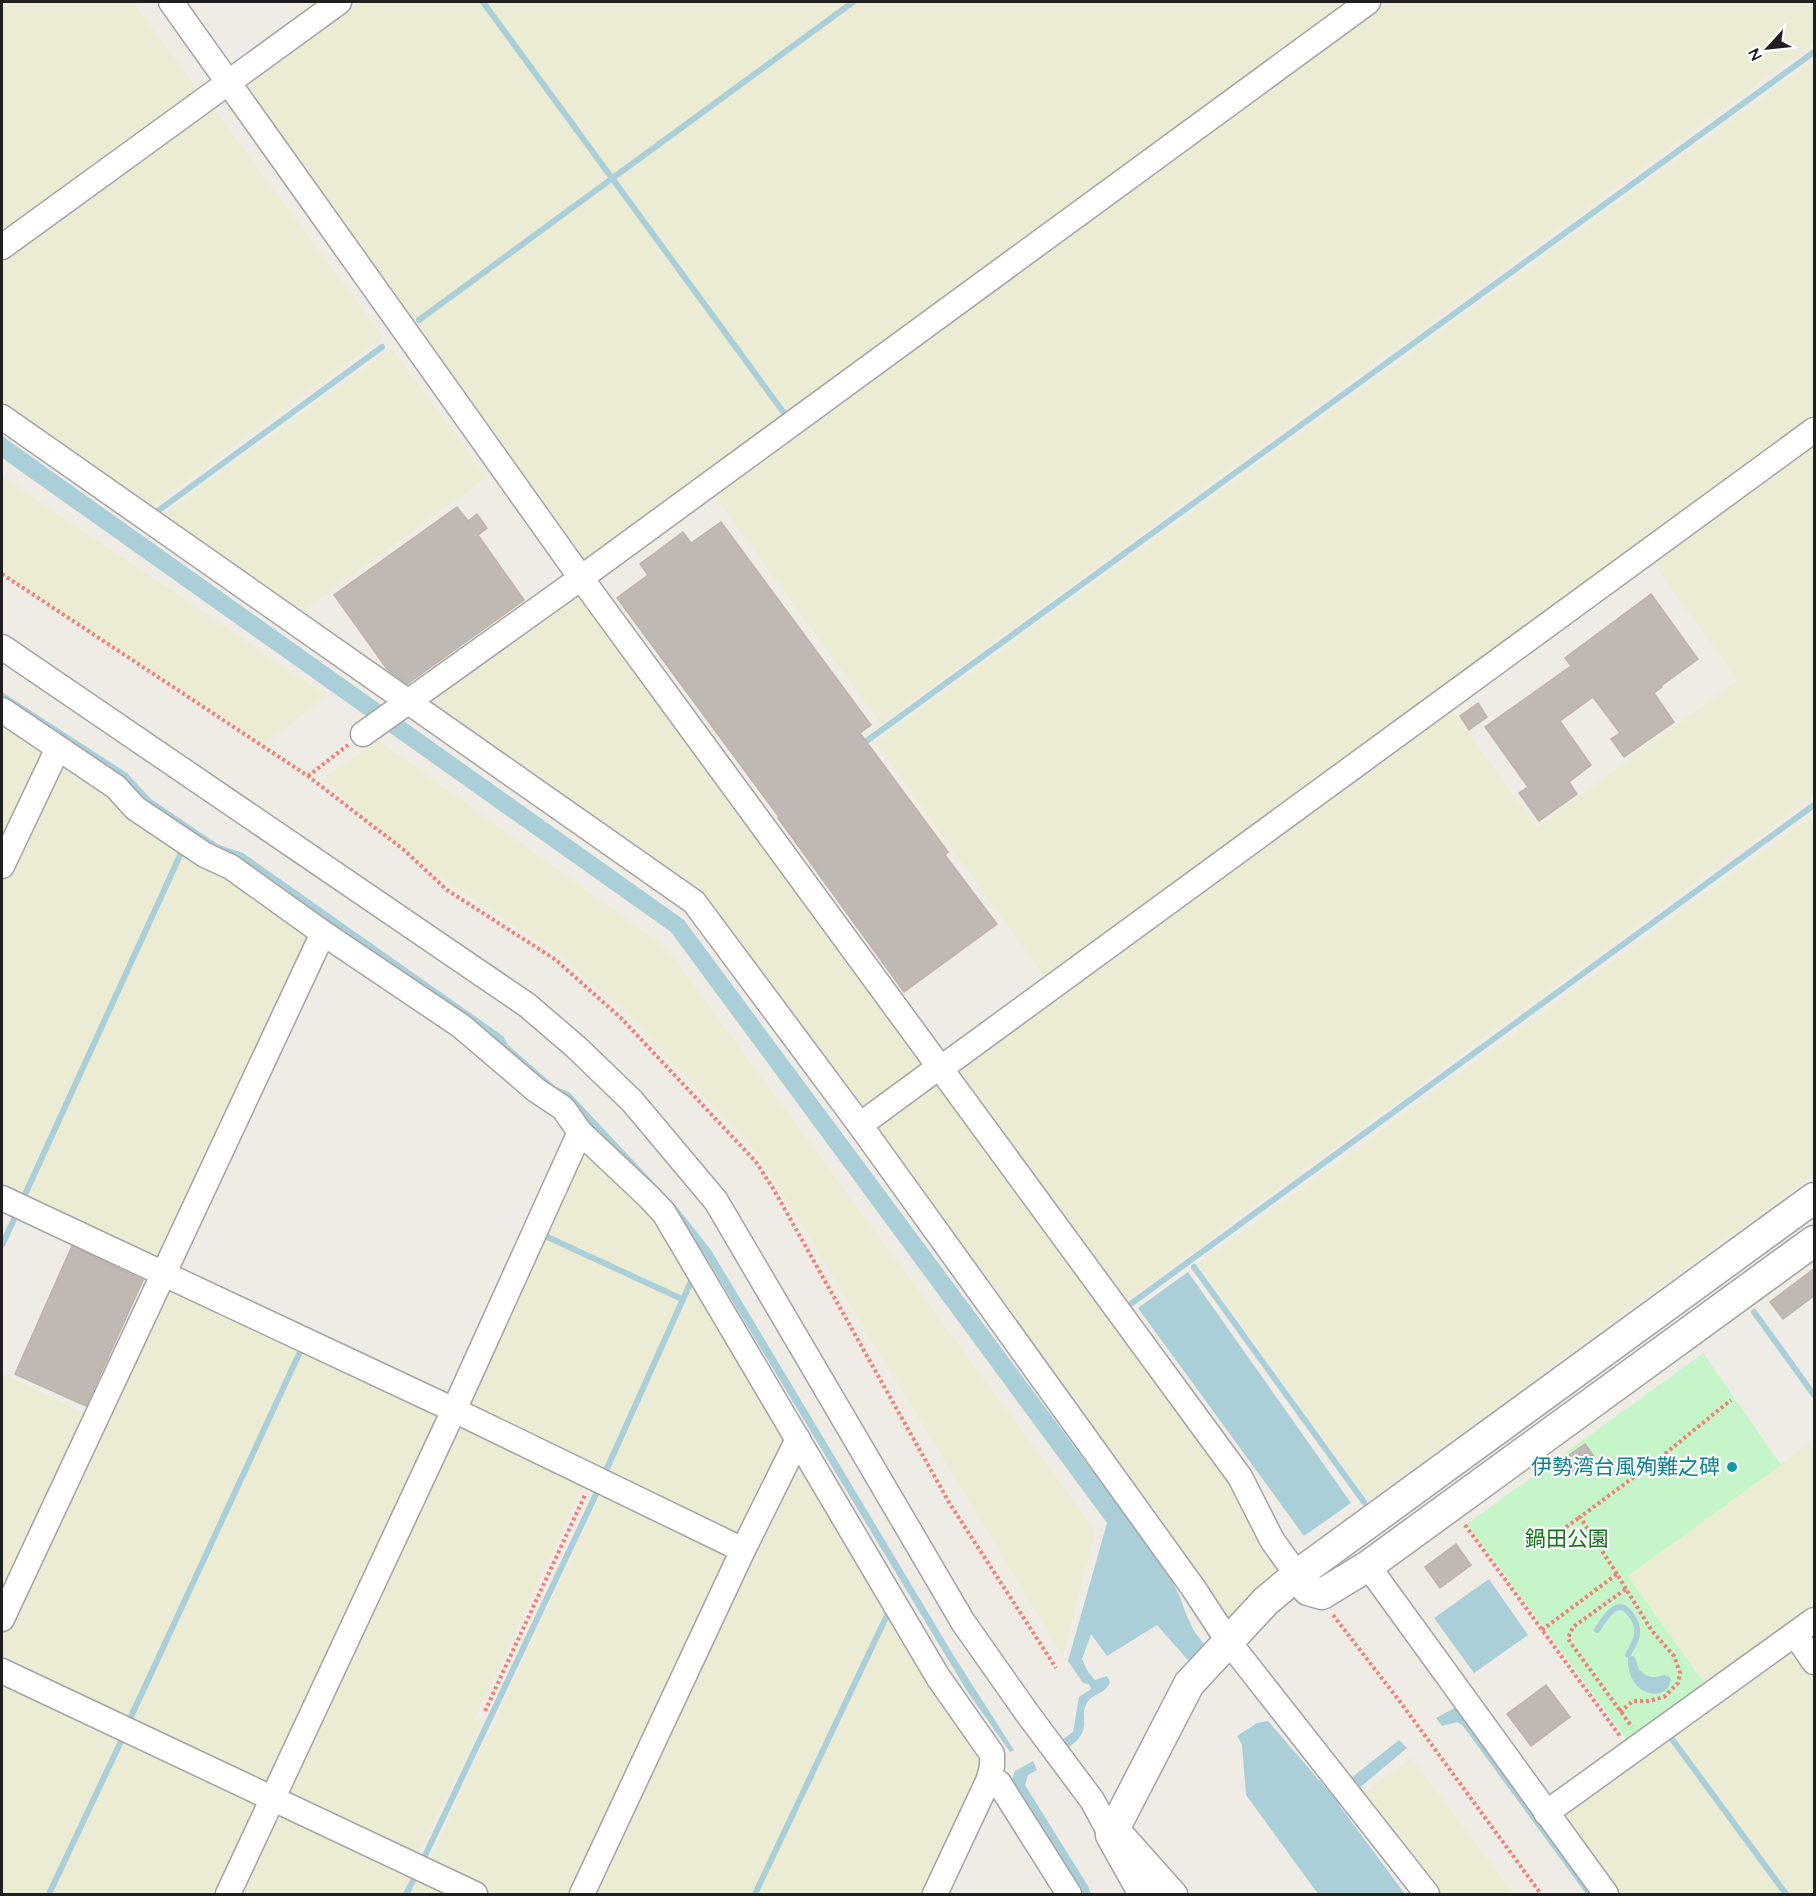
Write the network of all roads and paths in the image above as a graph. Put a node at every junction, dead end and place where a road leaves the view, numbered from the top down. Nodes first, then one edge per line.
1 (171, 2) edge
2 (339, 2) edge
3 (1368, 2) edge
4 (229, 82) junction
5 (2, 247) edge
6 (2, 417) edge
7 (1815, 430) edge
8 (581, 578) junction
9 (2, 647) edge
10 (410, 702) junction
11 (2, 710) edge
12 (363, 734) joint
13 (58, 747) junction
14 (308, 776) dead end
15 (2, 866) edge
16 (323, 933) junction
17 (939, 1068) junction
18 (860, 1125) junction
19 (580, 1132) junction
20 (2, 1198) edge
21 (1815, 1198) edge
22 (1815, 1241) edge
23 (164, 1275) junction
24 (1731, 1400) dead end
25 (454, 1410) junction
26 (798, 1439) junction
27 (593, 1478) junction
28 (1580, 1517) junction
29 (1463, 1522) dead end
30 (1566, 1527) dead end
31 (743, 1550) junction
32 (1368, 1566) junction
33 (1617, 1574) junction
34 (1297, 1575) junction
35 (1626, 1589) junction
36 (1322, 1594) junction
37 (2, 1619) edge
38 (1815, 1620) edge
39 (1542, 1630) junction
40 (1795, 1634) junction
41 (1223, 1646) junction
42 (1815, 1662) edge
43 (2, 1671) edge
44 (485, 1711) dead end
45 (1620, 1712) junction
46 (1636, 1747) junction
47 (989, 1779) junction
48 (272, 1800) junction
49 (1546, 1813) junction
50 (1113, 1831) junction
51 (228, 1894) edge
52 (475, 1894) edge
53 (582, 1894) edge
54 (935, 1894) edge
55 (1069, 1894) edge
56 (1144, 1894) edge
57 (1175, 1894) edge
58 (1427, 1894) edge
59 (1541, 1894) edge
60 (1606, 1894) edge

1 - 4 street
2 - 4 street
3 - 8 street
4 - 5 street
4 - 8 street
6 - 10 street
7 - 17 street
8 - 10 street
8 - 17 street
9 - 50 street
10 - 12 street
10 - 18 street
11 - 13 street
12 - 14 path
13 - 15 street
13 - 16 street
16 - 19 street
16 - 23 street
17 - 18 street
17 - 34 street
18 - 41 street
19 - 25 street
19 - 26 street
20 - 23 street
21 - 34 street
22 - 32 street
23 - 25 street
23 - 37 street
24 - 28 path
25 - 27 street
25 - 48 street
26 - 31 street
26 - 47 street
27 - 31 street
27 - 44 path
28 - 30 path
28 - 33 path
29 - 39 path
31 - 53 street
32 - 36 street
32 - 49 street
33 - 35 path
33 - 39 path
34 - 36 street
34 - 41 street
35 - 45 path
35 - 45 path
36 - 59 path
38 - 40 street
39 - 46 path
40 - 42 street
40 - 46 street
41 - 50 street
41 - 58 street
43 - 48 street
45 - 46 path
46 - 49 street
47 - 54 street
47 - 55 street
48 - 51 street
48 - 52 street
49 - 60 street
50 - 56 street
50 - 57 street

